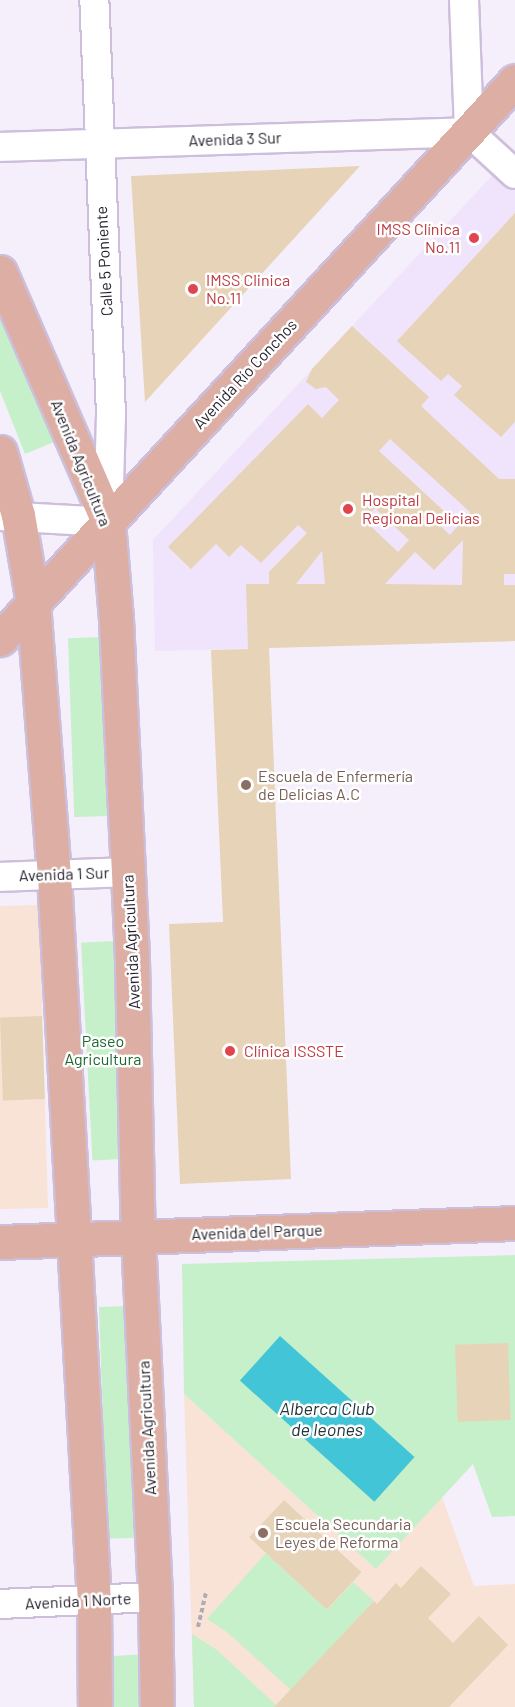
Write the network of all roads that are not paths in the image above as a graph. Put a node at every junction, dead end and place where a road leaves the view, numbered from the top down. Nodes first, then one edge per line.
1 (94, 0) edge
2 (464, 0) edge
3 (515, 81) edge
4 (469, 132) junction
5 (98, 143) junction
6 (0, 147) edge
7 (515, 174) edge
8 (0, 272) edge
9 (0, 452) edge
10 (9, 515) edge
11 (108, 522) junction
12 (33, 603) junction
13 (0, 639) edge
14 (128, 872) junction
15 (54, 875) junction
16 (0, 877) edge
17 (515, 1223) edge
18 (138, 1236) junction
19 (73, 1240) junction
20 (0, 1242) edge
21 (155, 1597) junction
22 (94, 1602) junction
23 (0, 1604) edge
24 (95, 1707) edge
25 (157, 1707) edge

1 - 5 street, Calle 5 Poniente
2 - 4 street
3 - 4 main road, Avenida Río Conchos
4 - 5 street, Avenida 3 Sur
4 - 7 street
4 - 11 main road, Avenida Río Conchos
5 - 6 street, Avenida 3 Sur
5 - 11 street, Calle 5 Poniente
8 - 11 main road, Avenida Agricultura
9 - 10 main road
10 - 11 street
10 - 12 main road
11 - 12 main road, Avenida Río Conchos
11 - 14 main road, Avenida Agricultura
12 - 13 main road, Avenida Río Conchos
12 - 15 main road
14 - 15 street, Avenida 1 Sur
14 - 18 main road, Avenida Agricultura
15 - 16 street, Avenida 1 Sur
15 - 19 main road
17 - 18 main road, Avenida del Parque
18 - 19 main road, Avenida del Parque
18 - 21 main road, Avenida Agricultura
19 - 20 main road, Avenida del Parque
19 - 22 main road
21 - 22 street, Avenida 1 Norte
21 - 25 main road, Avenida Agricultura
22 - 23 street, Avenida 1 Norte
22 - 24 main road

